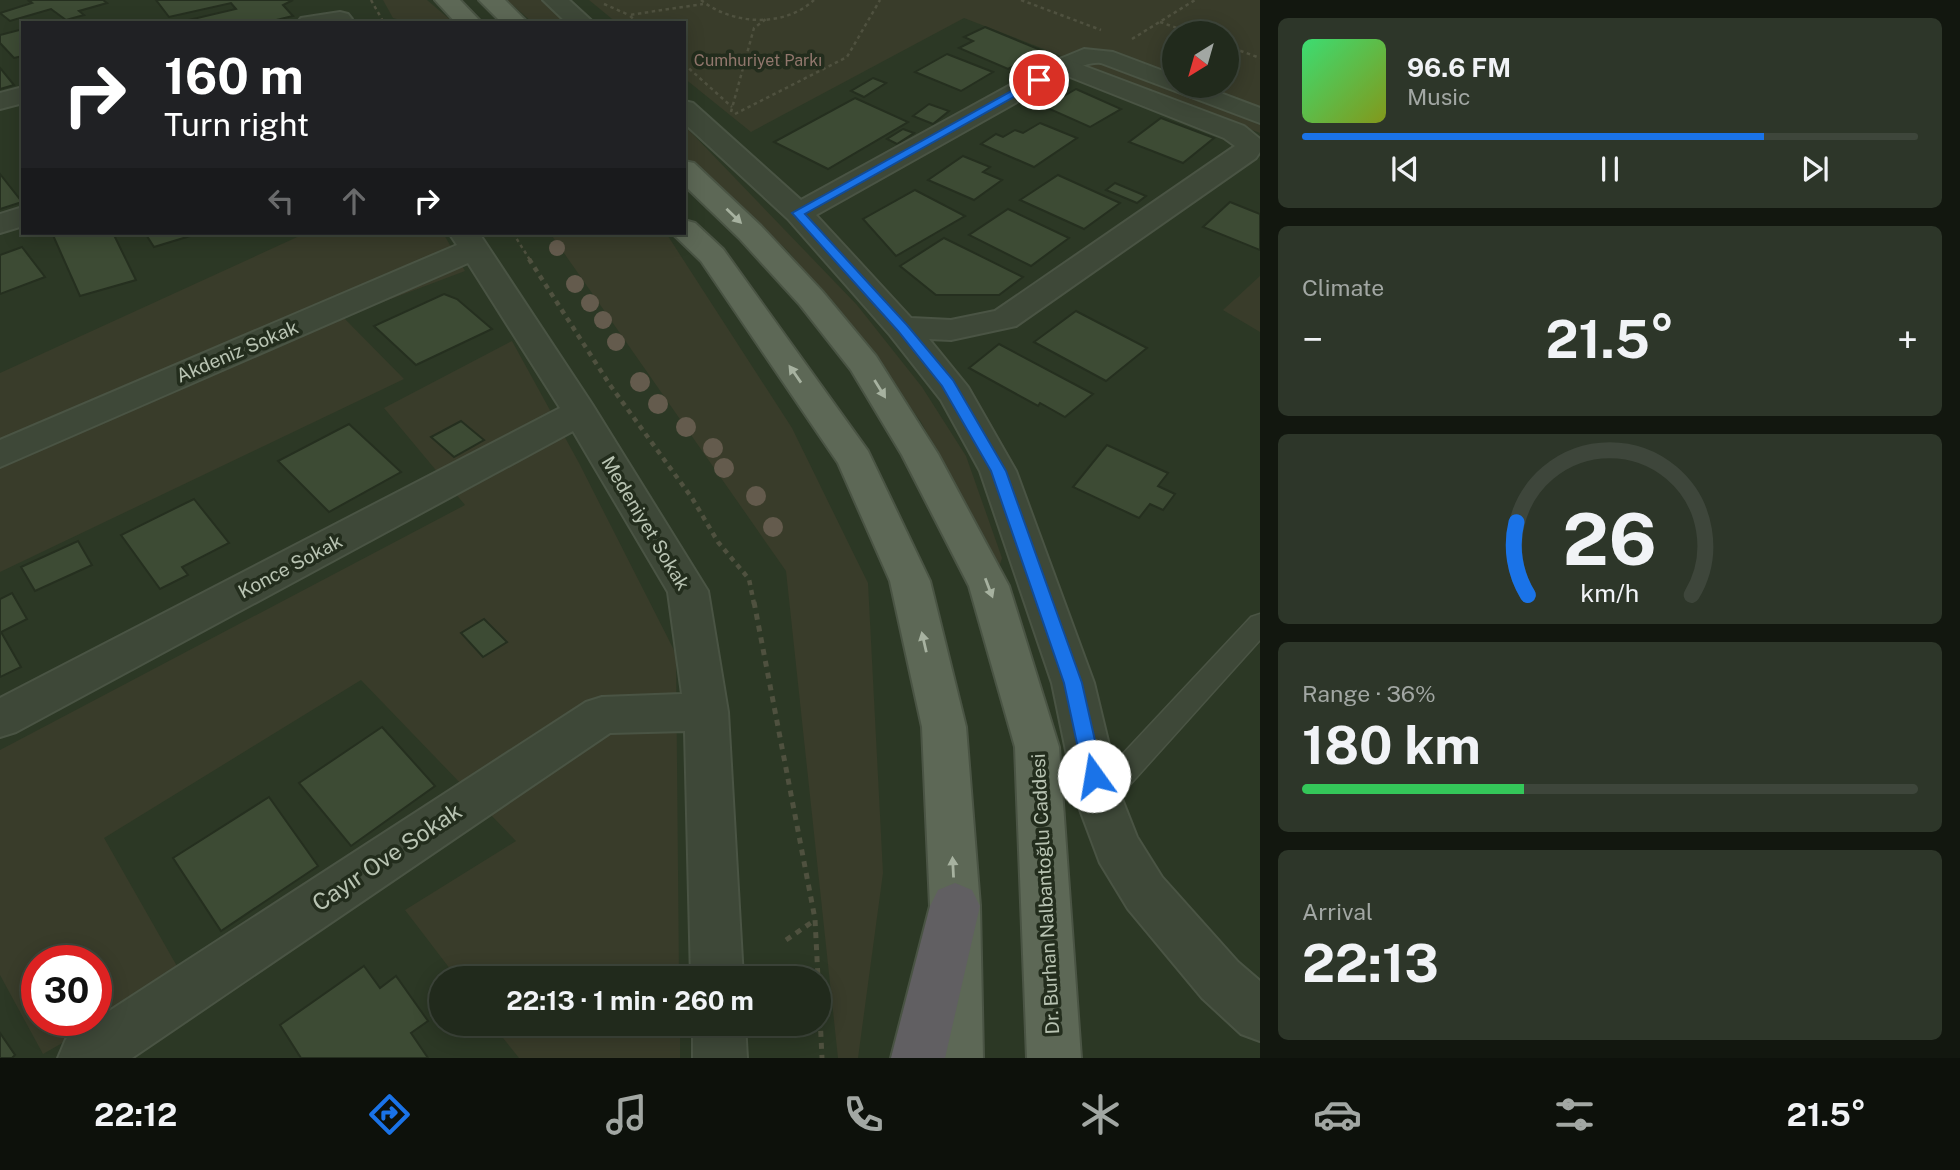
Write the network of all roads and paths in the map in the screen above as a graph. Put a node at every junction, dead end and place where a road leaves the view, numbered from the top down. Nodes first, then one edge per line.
1 (371, 0) edge
2 (447, 0) edge
3 (491, 0) edge
4 (555, 0) edge
5 (593, 0) edge
6 (814, 0) edge
7 (880, 0) edge
8 (1195, 0) edge
9 (702, 2) edge
10 (337, 14) edge
11 (629, 15) junction
12 (766, 19) junction
13 (316, 21) edge
14 (383, 21) edge
15 (468, 21) edge
16 (514, 21) edge
17 (580, 21) edge
18 (636, 21) edge
19 (1160, 22) joint
20 (1239, 50) edge
21 (1105, 57) junction
22 (1260, 58) edge
23 (686, 66) edge
24 (1063, 66) junction
25 (1162, 78) edge
26 (21, 95) edge
27 (1213, 98) edge
28 (0, 102) edge
29 (732, 107) junction
30 (686, 111) edge
31 (1260, 116) edge
32 (686, 171) edge
33 (798, 213) junction
34 (21, 217) edge
35 (0, 224) edge
36 (686, 231) edge
37 (514, 235) edge
38 (469, 241) edge
39 (902, 328) junction
40 (579, 412) junction
41 (0, 454) edge
42 (1260, 624) edge
43 (706, 712) junction
44 (0, 719) edge
45 (1099, 799) junction
46 (955, 906) junction
47 (815, 919) junction
48 (786, 940) dead end
49 (717, 966) edge
50 (817, 966) edge
51 (1260, 1015) edge
52 (719, 1036) edge
53 (821, 1036) edge
54 (85, 1058) edge
55 (720, 1058) edge
56 (822, 1058) edge
57 (918, 1058) edge
58 (956, 1058) edge
59 (1054, 1058) edge

1 - 14 path
2 - 15 main road
3 - 16 main road
4 - 17 street
5 - 11 path
6 - 12 path
7 - 29 path
8 - 19 path
9 - 11 path
9 - 12 path
10 - 13 street
11 - 18 path
12 - 29 path
19 - 21 path
20 - 22 path
21 - 24 street
21 - 25 street
23 - 29 path
24 - 33 street
24 - 39 street
26 - 28 street
27 - 31 street
30 - 33 street
32 -> 59 main road, Dr. Burhan Nalbantoğlu Caddesi
33 - 39 street
34 - 35 street
46 -> 36 main road
37 - 47 path
38 - 40 street, Medeniyet Sokak
38 - 41 street, Akdeniz Sokak
39 - 45 street
40 - 43 street, Medeniyet Sokak
40 - 44 street, Konce Sokak
42 - 45 lane
43 - 49 street, Medeniyet Sokak
43 - 54 street, Cayır Ove Sokak
45 - 51 street
46 - 57 highway
46 - 58 main road
47 - 48 path
47 - 50 path
52 - 55 street
53 - 56 path

